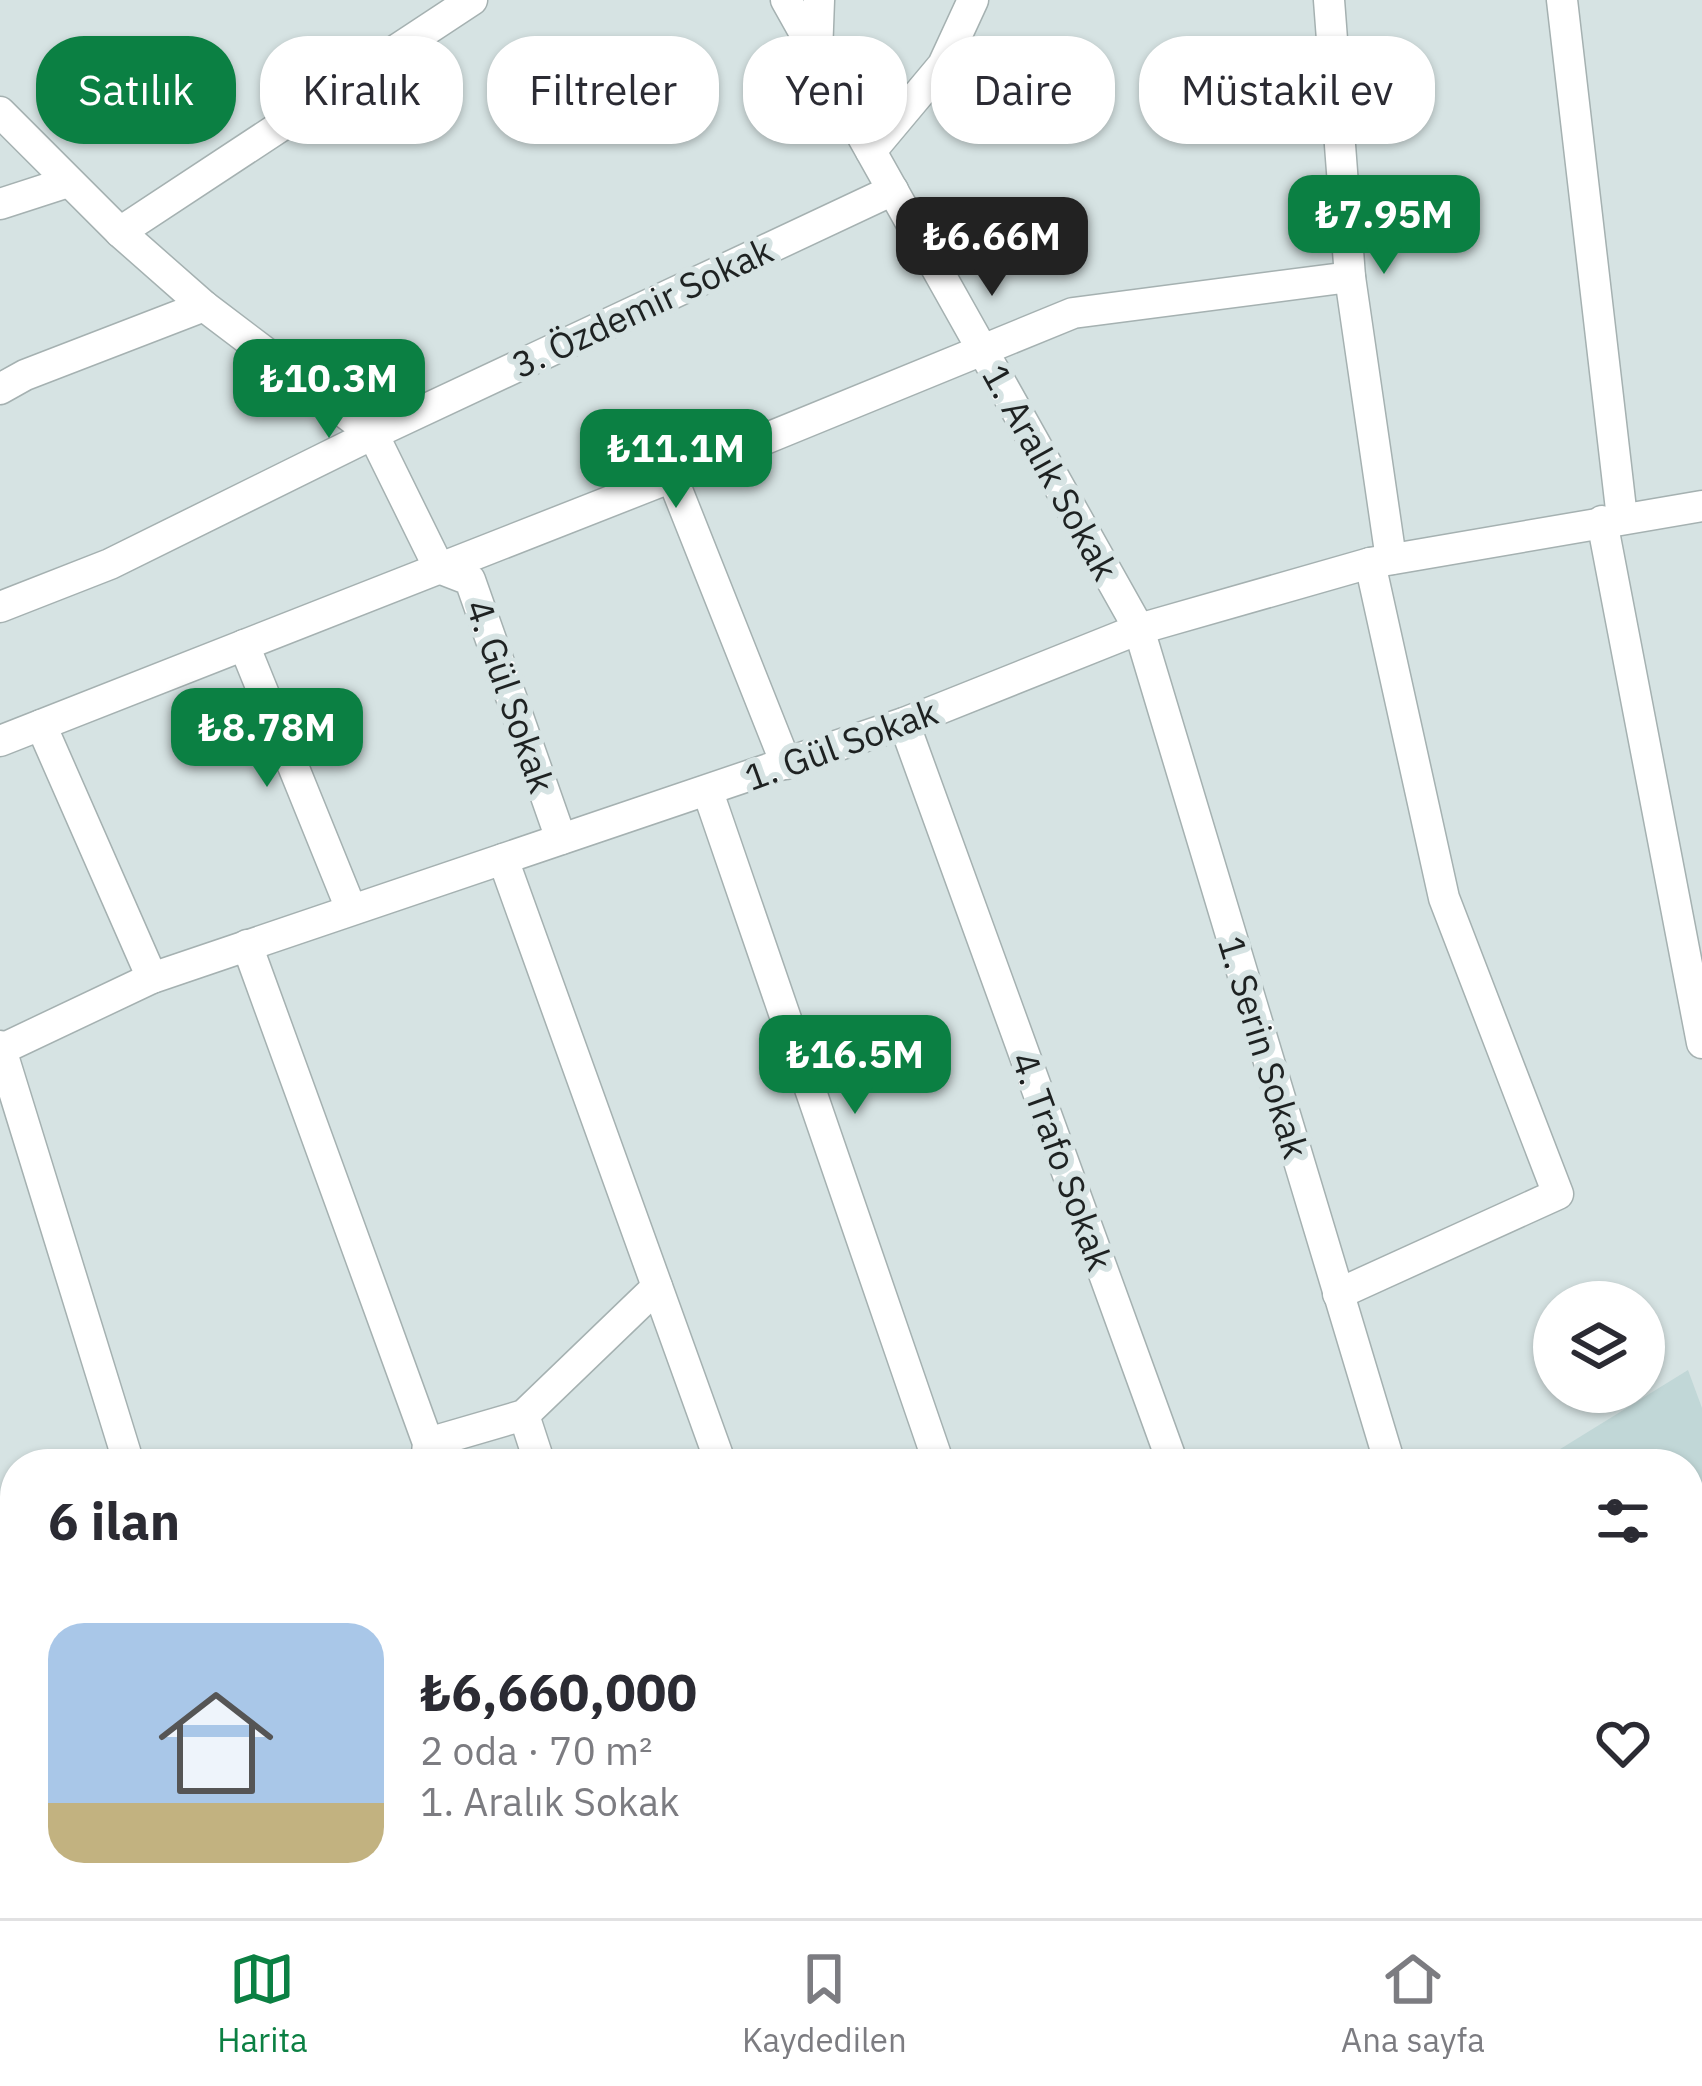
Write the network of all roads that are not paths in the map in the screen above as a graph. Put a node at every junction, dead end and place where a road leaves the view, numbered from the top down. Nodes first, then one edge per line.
1 (472, 0) edge
2 (786, 0) edge
3 (819, 0) edge
4 (973, 0) edge
5 (1329, 0) edge
6 (1562, 0) edge
7 (807, 36) edge
8 (818, 36) edge
9 (0, 112) edge
10 (867, 144) edge
11 (871, 151) junction
12 (68, 182) junction
13 (892, 190) junction
14 (0, 204) edge
15 (120, 232) junction
16 (1350, 277) junction
17 (204, 306) junction
18 (982, 350) junction
19 (0, 389) edge
20 (373, 434) junction
21 (673, 477) junction
22 (1702, 506) edge
23 (1612, 520) junction
24 (1381, 561) junction
25 (439, 568) junction
26 (0, 607) edge
27 (1139, 629) junction
28 (244, 645) junction
29 (904, 722) junction
30 (41, 725) junction
31 (0, 741) edge
32 (785, 764) junction
33 (708, 792) junction
34 (561, 839) junction
35 (503, 859) junction
36 (351, 909) junction
37 (247, 945) junction
38 (152, 978) junction
39 (1702, 1043) edge
40 (0, 1048) edge
41 (657, 1287) junction
42 (1338, 1294) junction
43 (524, 1415) junction
44 (124, 1449) edge
45 (425, 1449) edge
46 (439, 1449) edge
47 (535, 1449) edge
48 (716, 1449) edge
49 (934, 1449) edge
50 (1168, 1449) edge
51 (1385, 1449) edge

1 - 15 street
2 - 7 street, 1. Aralık Sokak
3 - 8 street
4 - 11 street
5 - 16 street
6 - 23 street
9 - 12 street, 4. Gül Sokak
10 - 11 street, 1. Aralık Sokak
11 - 13 street, 1. Aralık Sokak
12 - 14 street
12 - 15 street, 4. Gül Sokak
13 - 18 street, 1. Aralık Sokak
13 - 20 street, 3. Özdemir Sokak
15 - 17 street, 4. Gül Sokak
16 - 18 street
16 - 24 street
17 - 19 street
17 - 20 street, 4. Gül Sokak
18 - 21 street
18 - 27 street, 1. Aralık Sokak
20 - 25 street, 4. Gül Sokak
20 - 26 street, 3. Özdemir Sokak
21 - 25 street
21 - 32 street
22 - 23 street, 1. Gül Sokak
23 - 24 street, 1. Gül Sokak
23 - 39 street
24 - 27 street, 1. Gül Sokak
24 - 42 street
25 - 28 street
25 - 34 street, 4. Gül Sokak
27 - 29 street, 1. Gül Sokak
27 - 42 street, 1. Serin Sokak
28 - 30 street
28 - 36 street
29 - 32 street, 1. Gül Sokak
29 - 50 street, 4. Trafo Sokak
30 - 31 street
30 - 38 street
32 - 33 street, 1. Gül Sokak
33 - 34 street, 1. Gül Sokak
33 - 49 street
34 - 35 street, 1. Gül Sokak
35 - 36 street, 1. Gül Sokak
35 - 41 street
36 - 37 street, 1. Gül Sokak
37 - 38 street, 1. Gül Sokak
37 - 45 street
38 - 40 street, 1. Gül Sokak
40 - 44 street
41 - 43 street
41 - 48 street
42 - 51 street, 1. Serin Sokak
43 - 46 street
43 - 47 street

